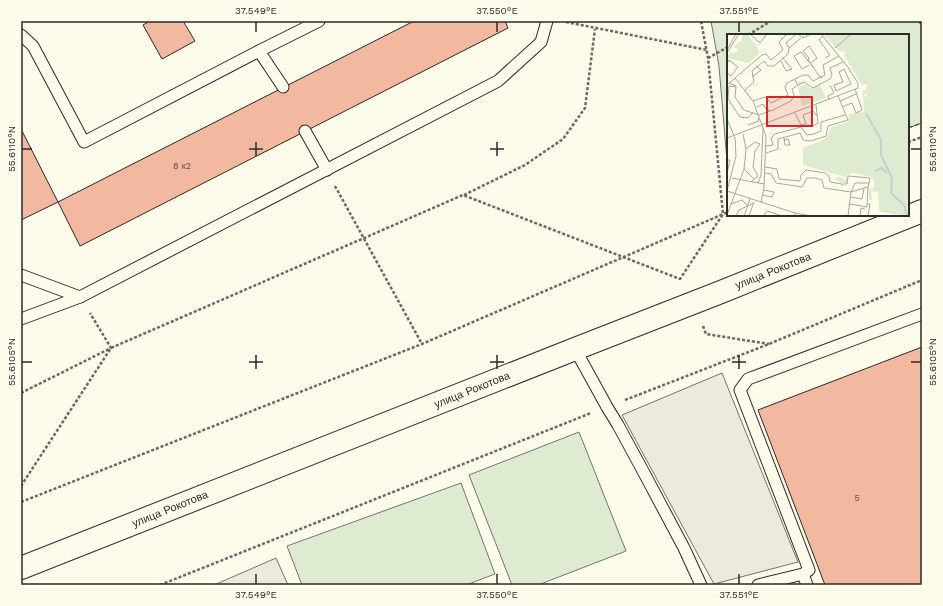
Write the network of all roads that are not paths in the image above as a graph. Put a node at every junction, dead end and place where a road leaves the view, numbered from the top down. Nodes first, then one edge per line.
1 (319, 21) edge
2 (547, 21) edge
3 (21, 35) edge
4 (259, 51) junction
5 (283, 87) dead end
6 (305, 131) dead end
7 (326, 170) junction
8 (922, 211) edge
9 (21, 275) edge
10 (80, 297) junction
11 (922, 314) edge
12 (21, 319) edge
13 (575, 349) junction
14 (21, 568) edge
15 (803, 574) junction
16 (701, 585) edge
17 (758, 585) edge
18 (807, 585) edge

1 - 4 lane
2 - 7 lane
3 - 4 lane
4 - 5 lane
6 - 7 lane
7 - 10 lane
8 - 13 street, улица Рокотова
9 - 10 lane
10 - 12 lane
11 - 15 lane
13 - 14 street, улица Рокотова
13 - 16 lane
15 - 17 lane
15 - 18 lane

